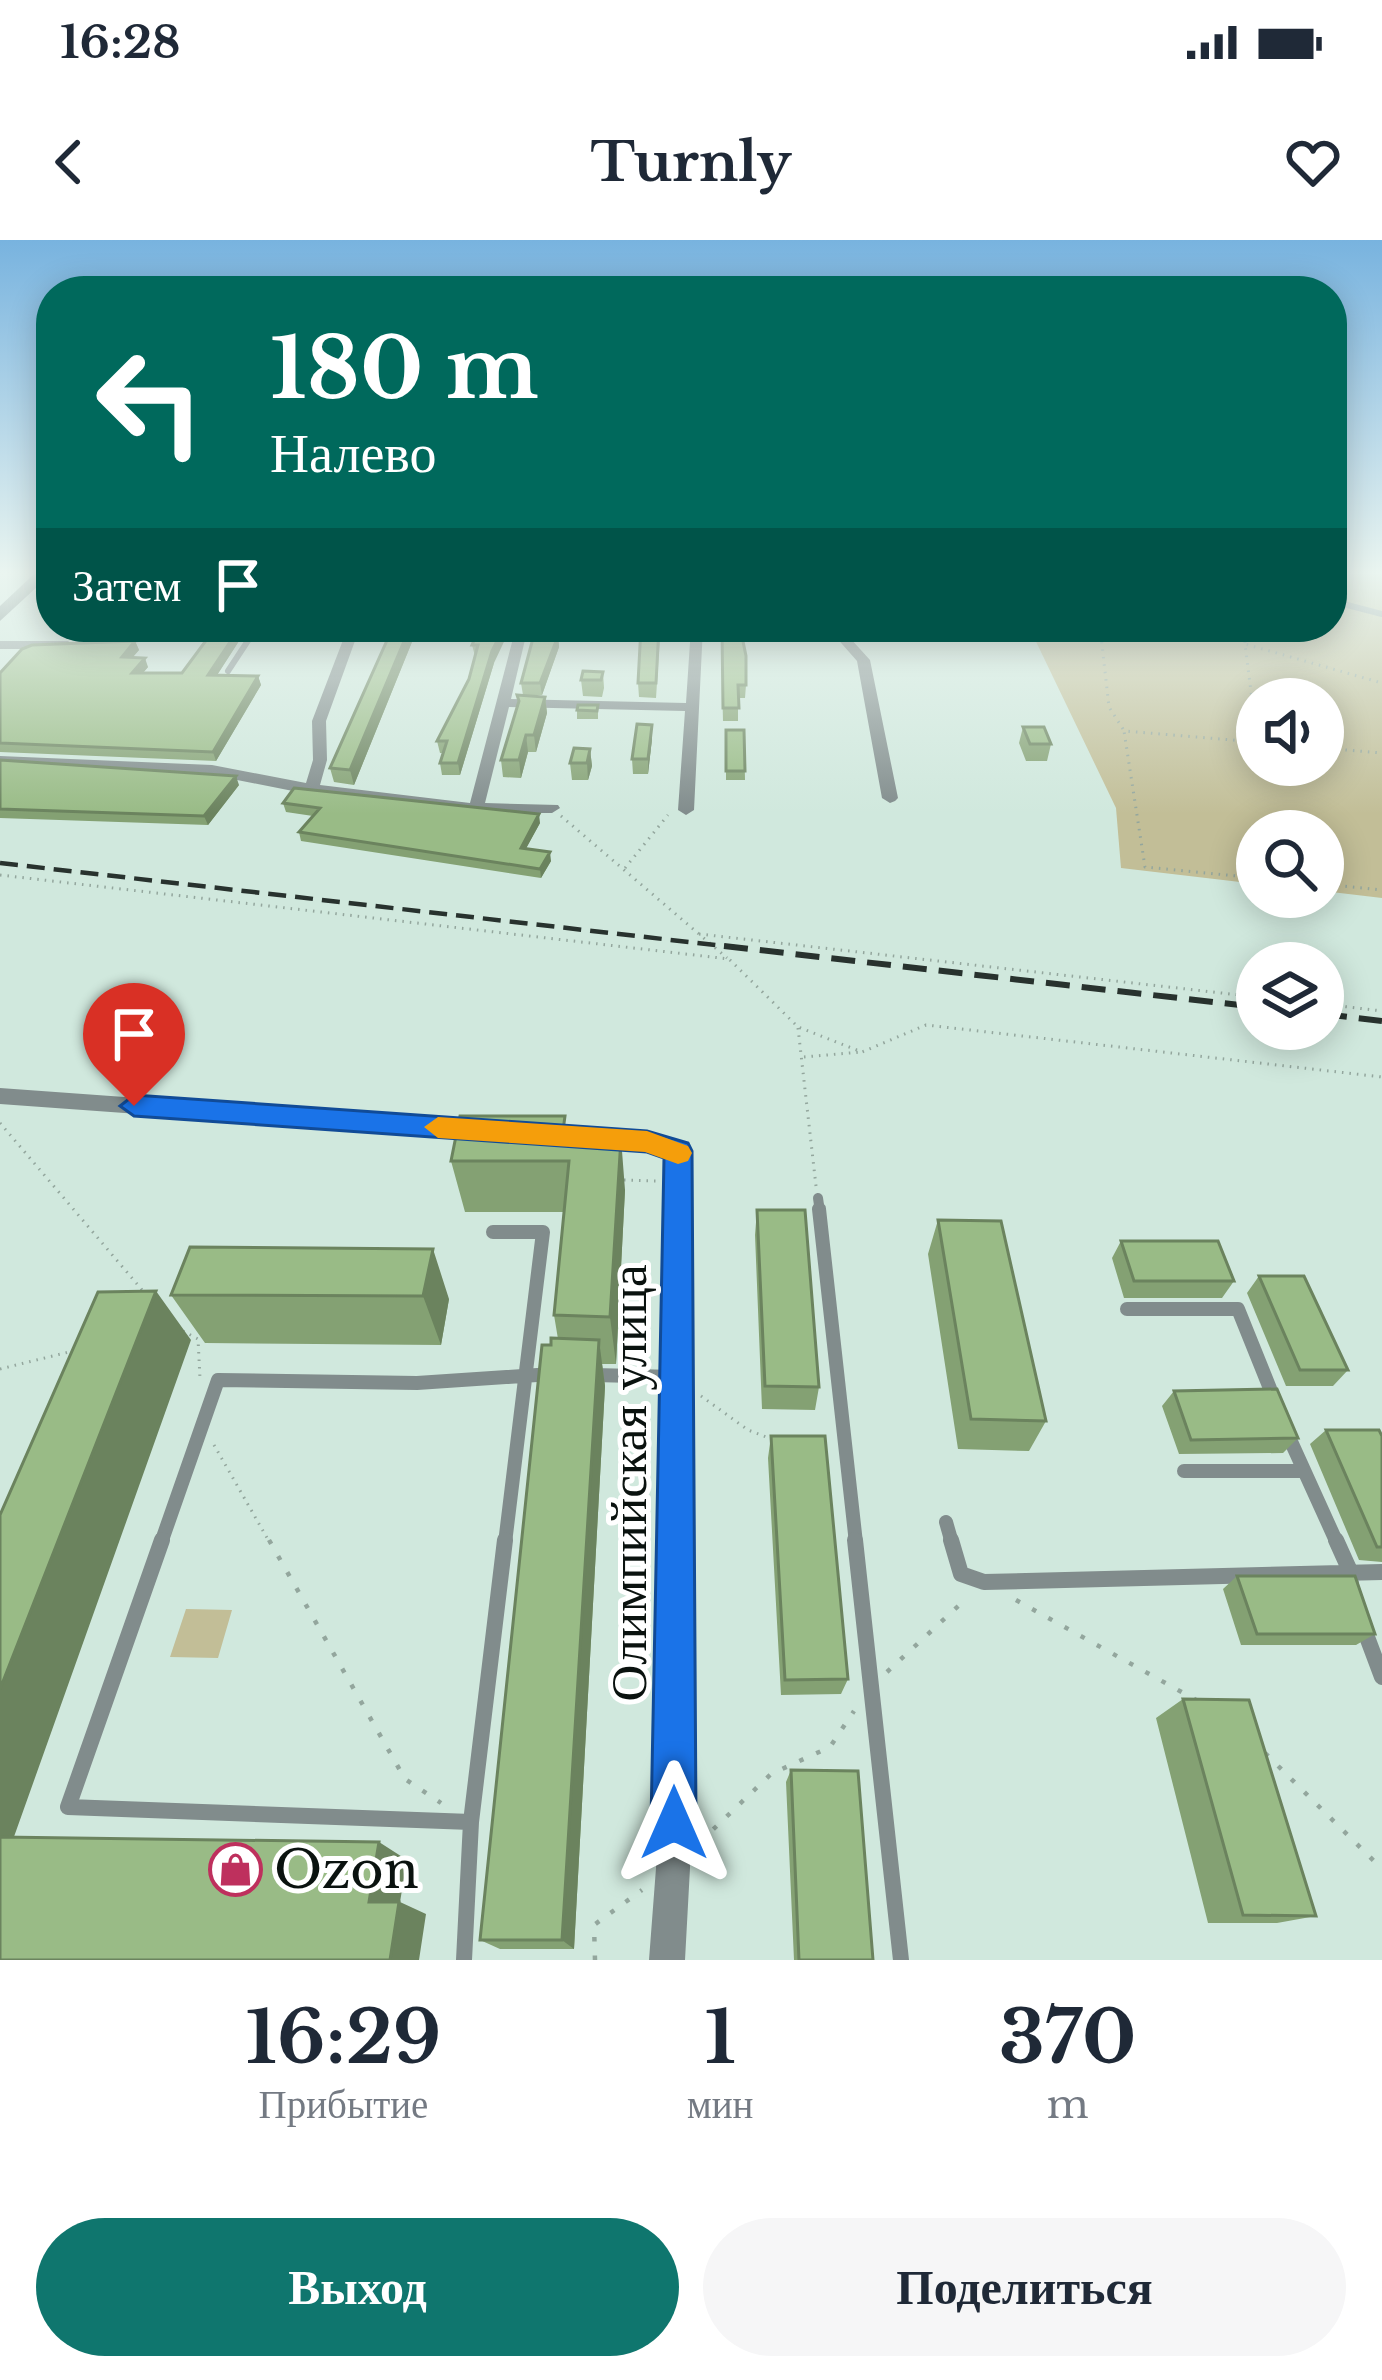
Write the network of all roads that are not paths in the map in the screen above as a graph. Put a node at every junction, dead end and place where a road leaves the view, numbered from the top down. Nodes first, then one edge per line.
1 (239, 654) edge
2 (344, 654) edge
3 (515, 654) edge
4 (695, 654) edge
5 (858, 654) edge
6 (228, 671) edge
7 (502, 703) junction
8 (692, 706) junction
9 (0, 760) edge
10 (312, 788) junction
11 (890, 798) dead end
12 (476, 808) junction
13 (552, 808) road end
14 (686, 810) road end
15 (0, 1096) edge
16 (818, 1198) road end
17 (493, 1232) dead end
18 (1127, 1309) dead end
19 (528, 1373) junction
20 (675, 1377) junction
21 (1302, 1471) junction
22 (1184, 1472) dead end
23 (946, 1522) dead end
24 (1350, 1571) junction
25 (1382, 1572) edge
26 (1352, 1597) edge
27 (1359, 1617) edge
28 (1382, 1677) edge
29 (471, 1822) junction
30 (464, 1960) edge
31 (667, 1960) edge
32 (901, 1960) edge

1 - 6 lane
2 - 10 street
3 - 7 street
4 - 8 street
5 - 11 street
7 - 8 street
7 - 12 street
8 - 14 street
9 - 10 street
10 - 12 street
12 - 13 street
15 - 20 street, Олимпийская улица
16 - 32 lane
17 - 19 lane
18 - 21 lane
19 - 20 lane
19 - 29 lane
19 - 29 lane
20 - 31 street, Олимпийская улица
21 - 22 lane
21 - 24 lane
23 - 24 lane
24 - 25 lane
24 - 26 lane
27 - 28 lane
29 - 30 lane

